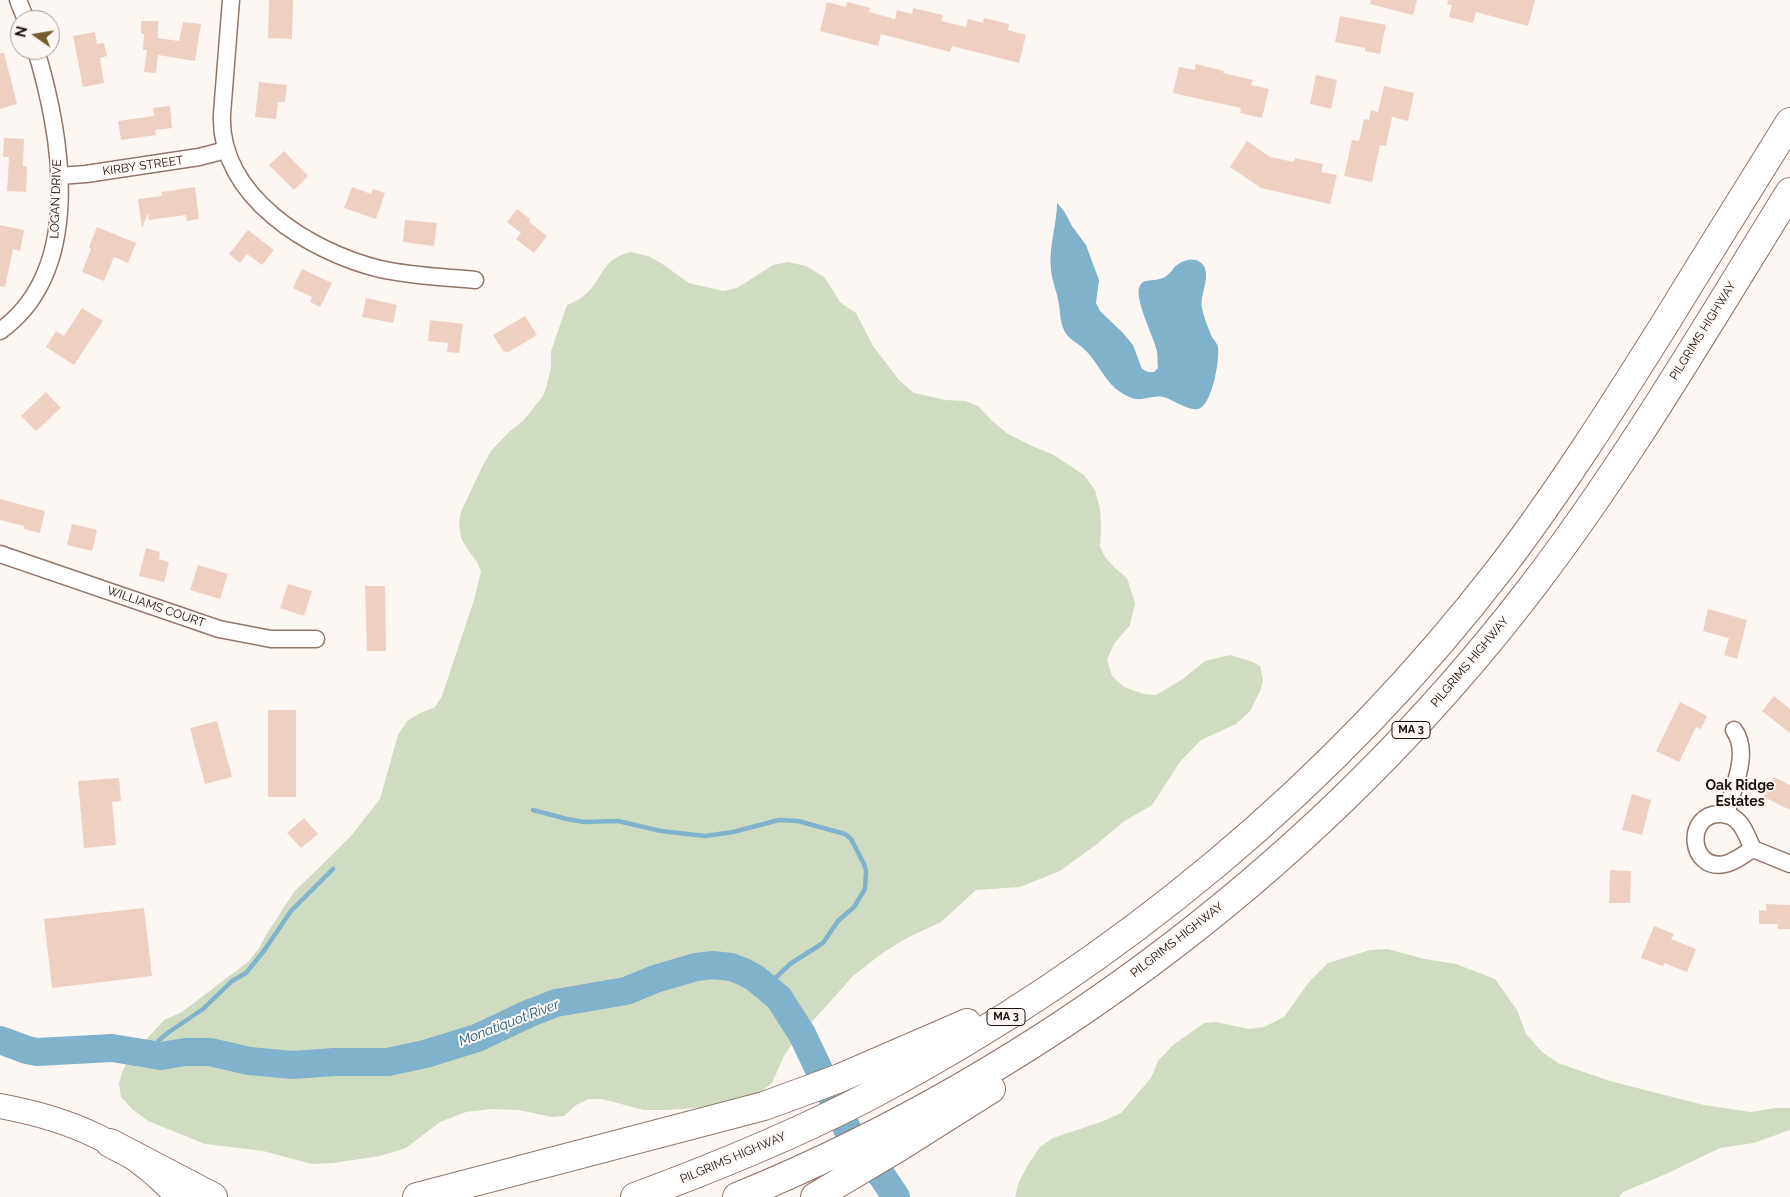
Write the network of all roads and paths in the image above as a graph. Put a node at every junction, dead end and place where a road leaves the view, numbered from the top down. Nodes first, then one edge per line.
1 (231, 0) edge
2 (39, 60) edge
3 (1790, 122) edge
4 (226, 150) junction
5 (59, 176) junction
6 (1790, 192) edge
7 (474, 280) dead end
8 (0, 332) edge
9 (0, 554) edge
10 (316, 639) dead end
11 (1734, 730) dead end
12 (1726, 815) junction
13 (1752, 849) junction
14 (1790, 864) edge
15 (1136, 928) junction
16 (0, 1095) edge
17 (0, 1106) edge
18 (58, 1119) junction
19 (894, 1138) junction
20 (110, 1143) junction
21 (825, 1192) edge
22 (178, 1197) edge
23 (213, 1197) edge
24 (417, 1197) edge
25 (635, 1197) edge
26 (737, 1197) edge

1 - 4 street
2 - 5 street, LOGAN DRIVE
3 - 15 highway, MA 3
4 - 5 street, KIRBY STREET
4 - 7 street
5 - 8 street, LOGAN DRIVE
6 - 19 highway, PILGRIMS HIGHWAY / MA 3
9 - 10 street, WILLIAMS COURT
11 - 12 street
12 - 13 street
12 - 13 street
13 - 14 street
15 - 24 highway
15 - 25 highway, PILGRIMS HIGHWAY / MA 3
16 - 18 main road
17 - 18 main road
18 - 20 main road
19 - 21 highway
19 - 26 highway, MA 3
20 - 22 main road
20 - 23 highway

